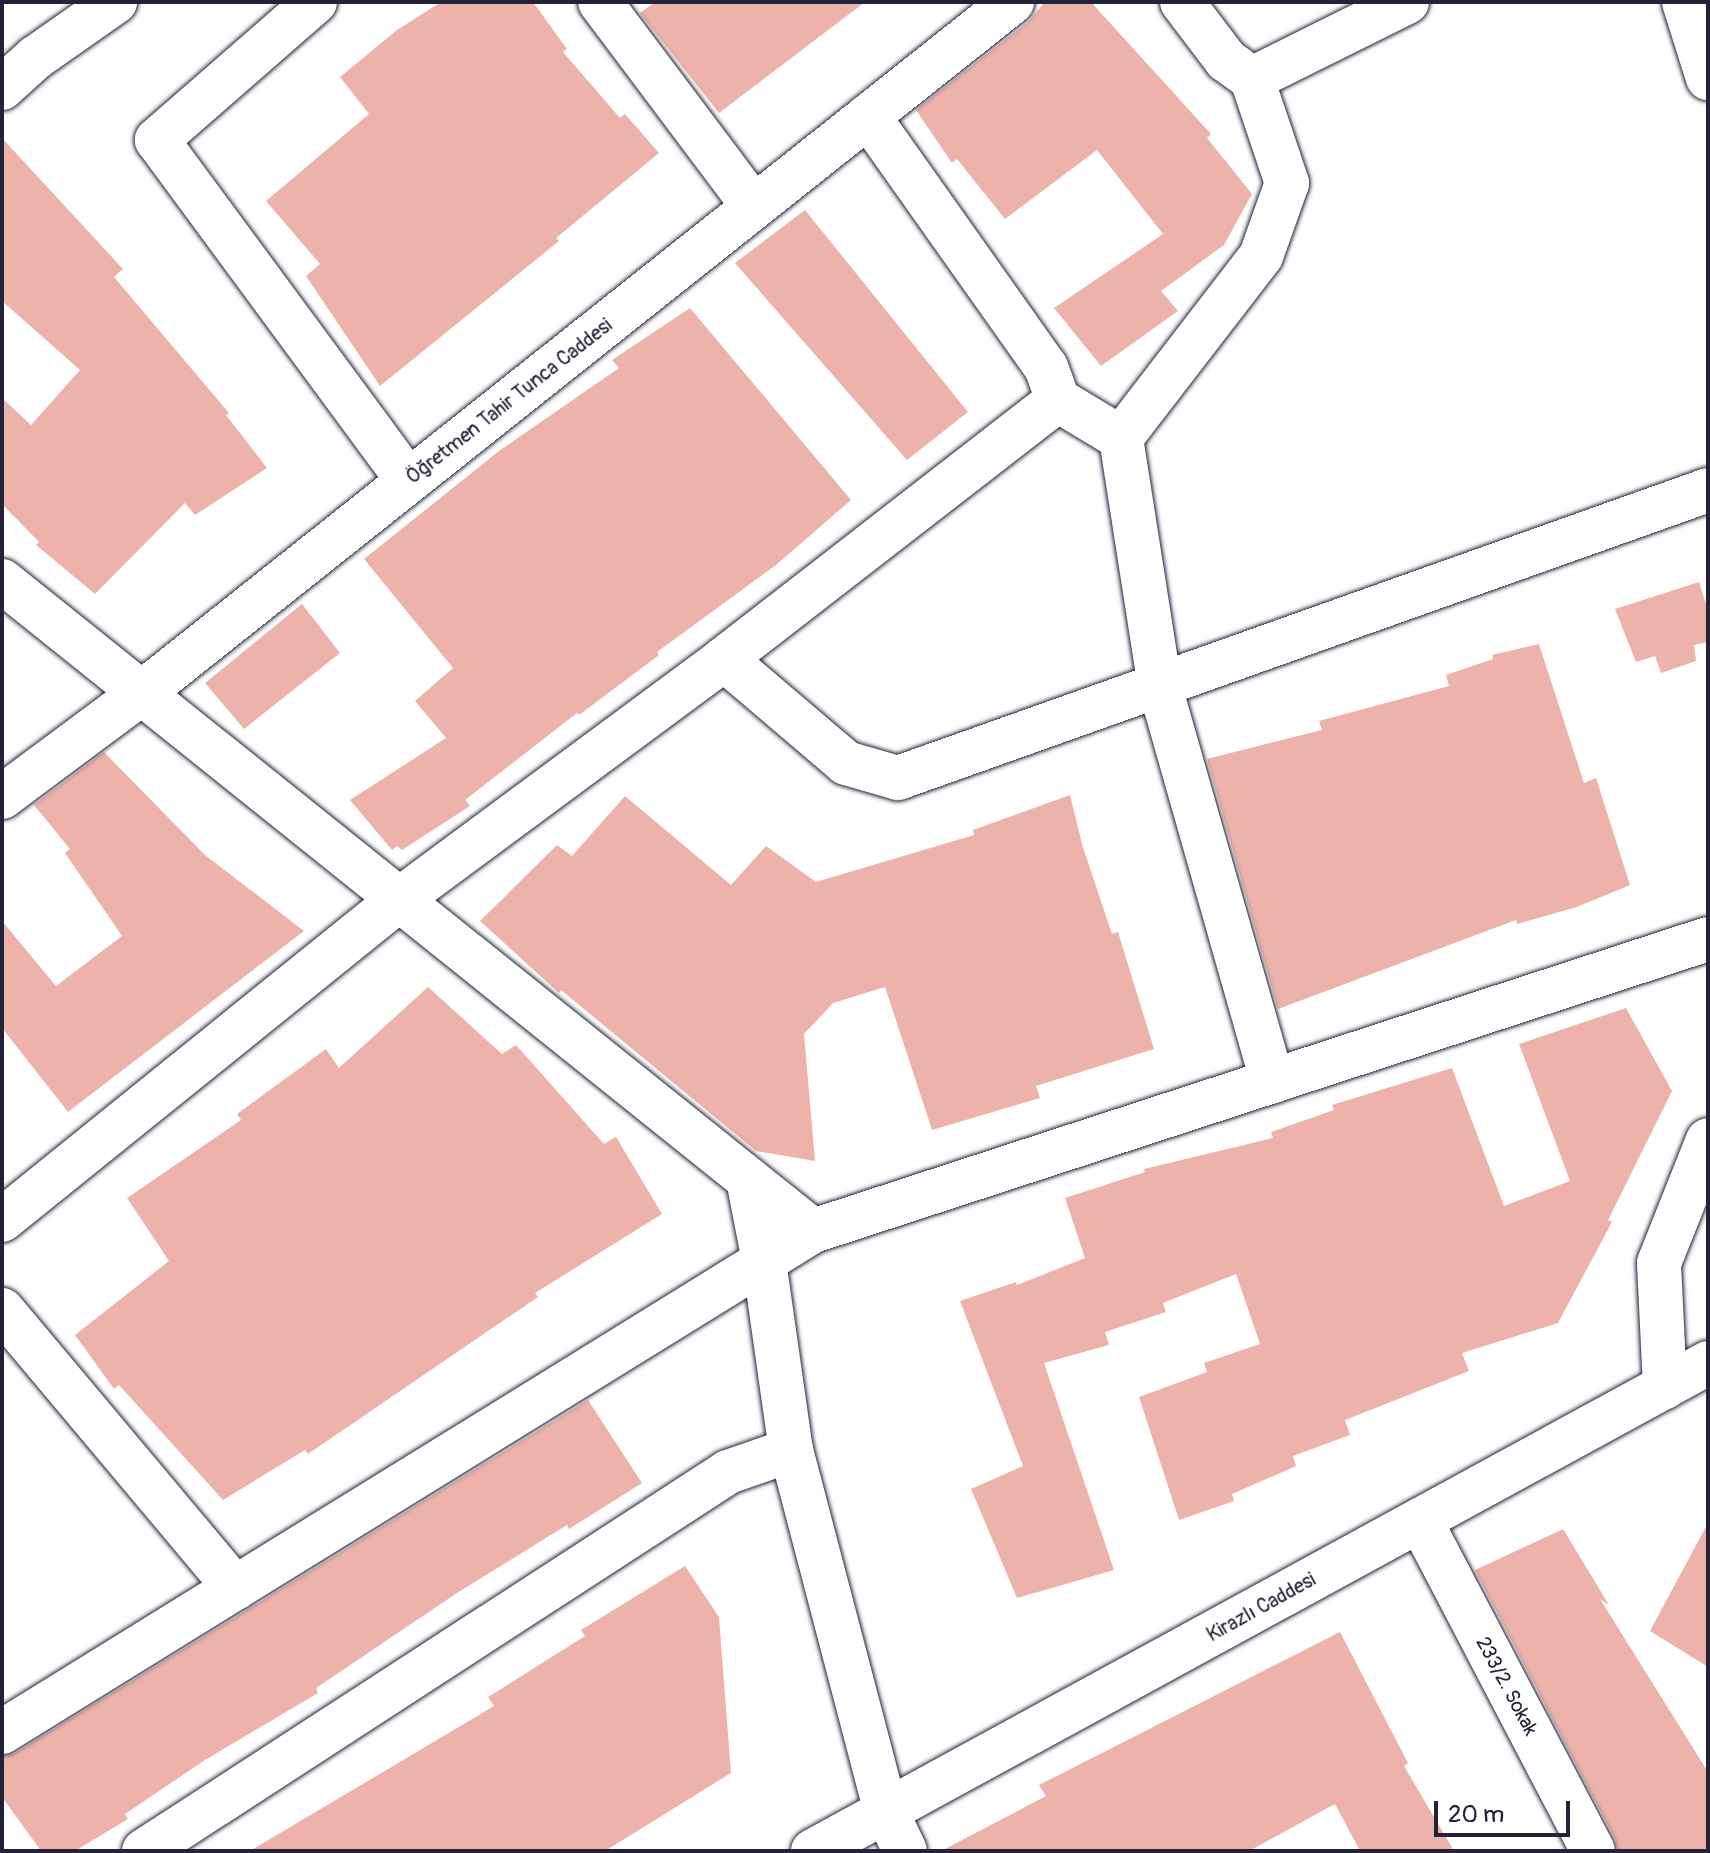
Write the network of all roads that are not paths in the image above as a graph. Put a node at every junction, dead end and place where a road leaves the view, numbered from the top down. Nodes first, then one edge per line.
1 (115, 2) edge
2 (315, 2) edge
3 (600, 2) edge
4 (1012, 2) edge
5 (1182, 2) edge
6 (1407, 2) edge
7 (1684, 2) edge
8 (1708, 78) edge
9 (1252, 79) junction
10 (2, 88) edge
11 (868, 116) junction
12 (754, 207) junction
13 (1058, 400) junction
14 (1121, 438) junction
15 (408, 481) junction
16 (1708, 490) edge
17 (2, 581) edge
18 (724, 659) junction
19 (1160, 687) junction
20 (143, 692) junction
21 (2, 797) edge
22 (400, 899) junction
23 (1708, 939) edge
24 (1272, 1081) junction
25 (1708, 1140) edge
26 (748, 1179) junction
27 (2, 1220) edge
28 (813, 1231) junction
29 (764, 1261) junction
30 (2, 1310) edge
31 (1708, 1363) edge
32 (1665, 1387) junction
33 (791, 1450) junction
34 (1420, 1520) junction
35 (235, 1588) junction
36 (2, 1732) edge
37 (886, 1811) junction
38 (144, 1851) edge
39 (813, 1851) edge
40 (905, 1851) edge
41 (1593, 1851) edge

1 - 10 street
2 - 15 street
3 - 12 street
4 - 11 street, Öğretmen Tahir Tunca Caddesi
5 - 9 street
6 - 9 street
7 - 8 street
9 - 14 street
11 - 12 street, Öğretmen Tahir Tunca Caddesi
11 - 13 street
12 - 15 street, Öğretmen Tahir Tunca Caddesi
13 - 14 street
13 - 18 street
14 - 19 street
15 - 20 street, Öğretmen Tahir Tunca Caddesi
16 - 19 street
17 - 20 street
18 - 19 street
18 - 22 street
19 - 24 street
20 - 21 street, Öğretmen Tahir Tunca Caddesi
20 - 22 street
22 - 26 street
22 - 27 street
23 - 24 street
24 - 28 street
25 - 32 street
26 - 28 street
26 - 29 street
28 - 29 street
29 - 33 street
29 - 35 street
30 - 35 street
31 - 32 street, Kirazlı Caddesi
32 - 34 street, Kirazlı Caddesi
33 - 37 street
33 - 38 street
34 - 37 street, Kirazlı Caddesi
34 - 41 street, 233/2. Sokak
35 - 36 street
37 - 39 street, Kirazlı Caddesi
37 - 40 street

